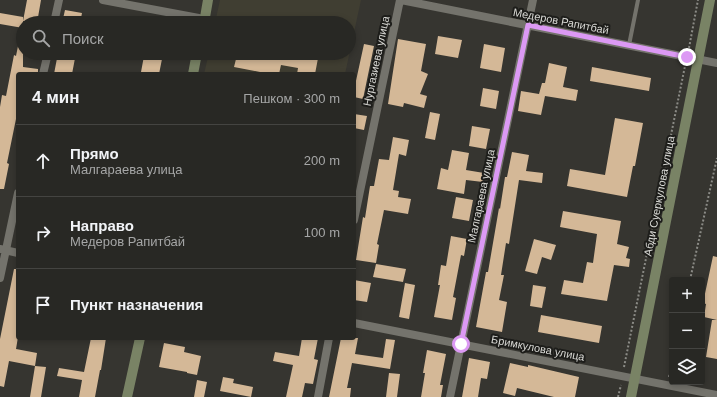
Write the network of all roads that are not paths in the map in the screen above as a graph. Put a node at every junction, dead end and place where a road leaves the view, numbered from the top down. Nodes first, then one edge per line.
1 (59, 0) edge
2 (103, 0) edge
3 (208, 0) edge
4 (401, 0) edge
5 (533, 0) edge
6 (638, 0) edge
7 (710, 0) edge
8 (56, 16) edge
9 (180, 16) edge
10 (205, 16) edge
11 (528, 25) junction
12 (628, 46) junction
13 (47, 60) edge
14 (196, 60) edge
15 (698, 60) junction
16 (717, 63) edge
17 (44, 72) edge
18 (193, 72) edge
19 (16, 201) edge
20 (356, 211) edge
21 (3, 250) edge
22 (16, 253) edge
23 (0, 278) edge
24 (356, 323) edge
25 (140, 340) edge
26 (329, 340) edge
27 (461, 344) junction
28 (634, 379) junction
29 (717, 395) edge
30 (128, 397) edge
31 (318, 397) edge
32 (450, 397) edge
33 (631, 397) edge

1 - 8 street
2 - 9 street
3 - 10 street
4 - 11 street, Медеров Рапитбай
4 - 20 street, Нургазиева улица
5 - 11 street, Малгараева улица
6 - 12 lane
7 - 15 street, Абди Суеркулова улица
11 - 12 street, Медеров Рапитбай
11 - 27 street, Малгараева улица
12 - 15 street, Медеров Рапитбай
13 - 17 street
14 - 18 street
15 - 16 street, Медеров Рапитбай
15 - 28 street, Абди Суеркулова улица
19 - 21 street
21 - 22 street
21 - 23 street
24 - 27 street, Бримкулова улица
25 - 30 street
26 - 31 street
27 - 28 street, Бримкулова улица
27 - 32 street, Малгараева улица
28 - 29 street, Бримкулова улица
28 - 33 street, Абди Суеркулова улица

